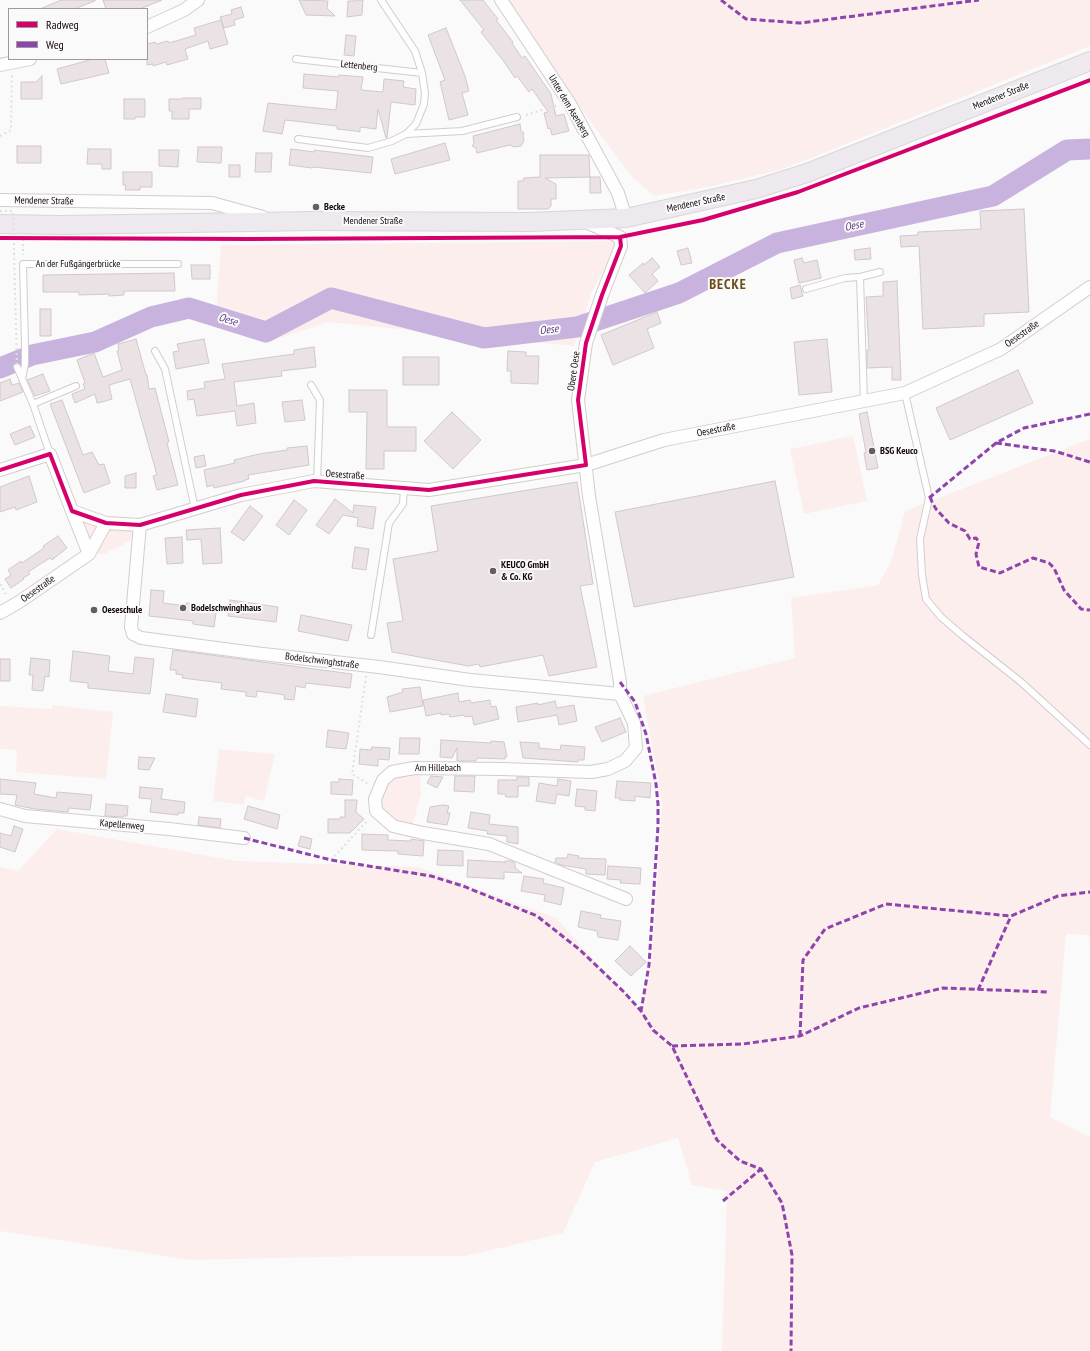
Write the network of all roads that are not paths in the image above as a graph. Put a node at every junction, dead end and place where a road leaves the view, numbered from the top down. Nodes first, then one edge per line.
1 (198, 0) edge
2 (381, 0) edge
3 (501, 0) edge
4 (148, 28) edge
5 (296, 59) dead end
6 (26, 60) edge
7 (1090, 61) edge
8 (0, 65) edge
9 (422, 73) junction
10 (518, 117) road end
11 (406, 134) junction
12 (298, 139) dead end
13 (0, 200) edge
14 (626, 218) junction
15 (584, 220) junction
16 (278, 222) junction
17 (0, 224) edge
18 (178, 264) dead end
19 (880, 272) dead end
20 (860, 277) junction
21 (1090, 287) edge
22 (806, 289) dead end
23 (155, 351) dead end
24 (17, 368) road end
25 (22, 379) junction
26 (311, 385) dead end
27 (76, 386) dead end
28 (905, 392) junction
29 (864, 400) junction
30 (33, 404) junction
31 (50, 454) junction
32 (586, 465) junction
33 (0, 470) edge
34 (317, 482) junction
35 (404, 488) junction
36 (195, 509) junction
37 (72, 511) junction
38 (106, 523) junction
39 (140, 525) junction
40 (89, 554) junction
41 (0, 613) edge
42 (371, 635) dead end
43 (620, 694) junction
44 (1090, 745) edge
45 (0, 809) edge
46 (244, 838) dead end
47 (626, 899) dead end

1 - 4 street
2 - 9 lane
3 - 14 street, Unter dem Asenberg
5 - 9 lane, Lettenberg
6 - 8 street
7 - 14 main road, Mendener Straße
9 - 11 lane
10 - 11 lane
11 - 12 lane
13 - 16 street, Mendener Straße
14 - 15 main road, Mendener Straße
15 - 16 main road, Mendener Straße
15 - 32 street, Obere Oese
16 - 17 main road, Mendener Straße
18 - 25 lane, An der Fußgängerbrücke
19 - 20 lane
20 - 22 lane
20 - 29 lane
21 - 28 street, Oesestraße
23 - 36 lane
24 - 25 lane
25 - 30 lane
26 - 34 lane, Oesestraße
27 - 30 lane
28 - 29 street, Oesestraße
28 - 44 lane
29 - 32 street, Oesestraße
30 - 31 lane
31 - 33 street
31 - 37 street
32 - 35 street, Oesestraße
32 - 43 street, Obere Oese
34 - 35 street, Oesestraße
34 - 36 street, Oesestraße
35 - 42 lane
36 - 39 street, Oesestraße
37 - 38 street
37 - 40 street
38 - 39 street, Oesestraße
38 - 40 street, Oesestraße
39 - 43 street, Bodelschwinghstraße
40 - 41 street, Oesestraße
43 - 47 street, Am Hillebach
45 - 46 street, Kapellenweg

